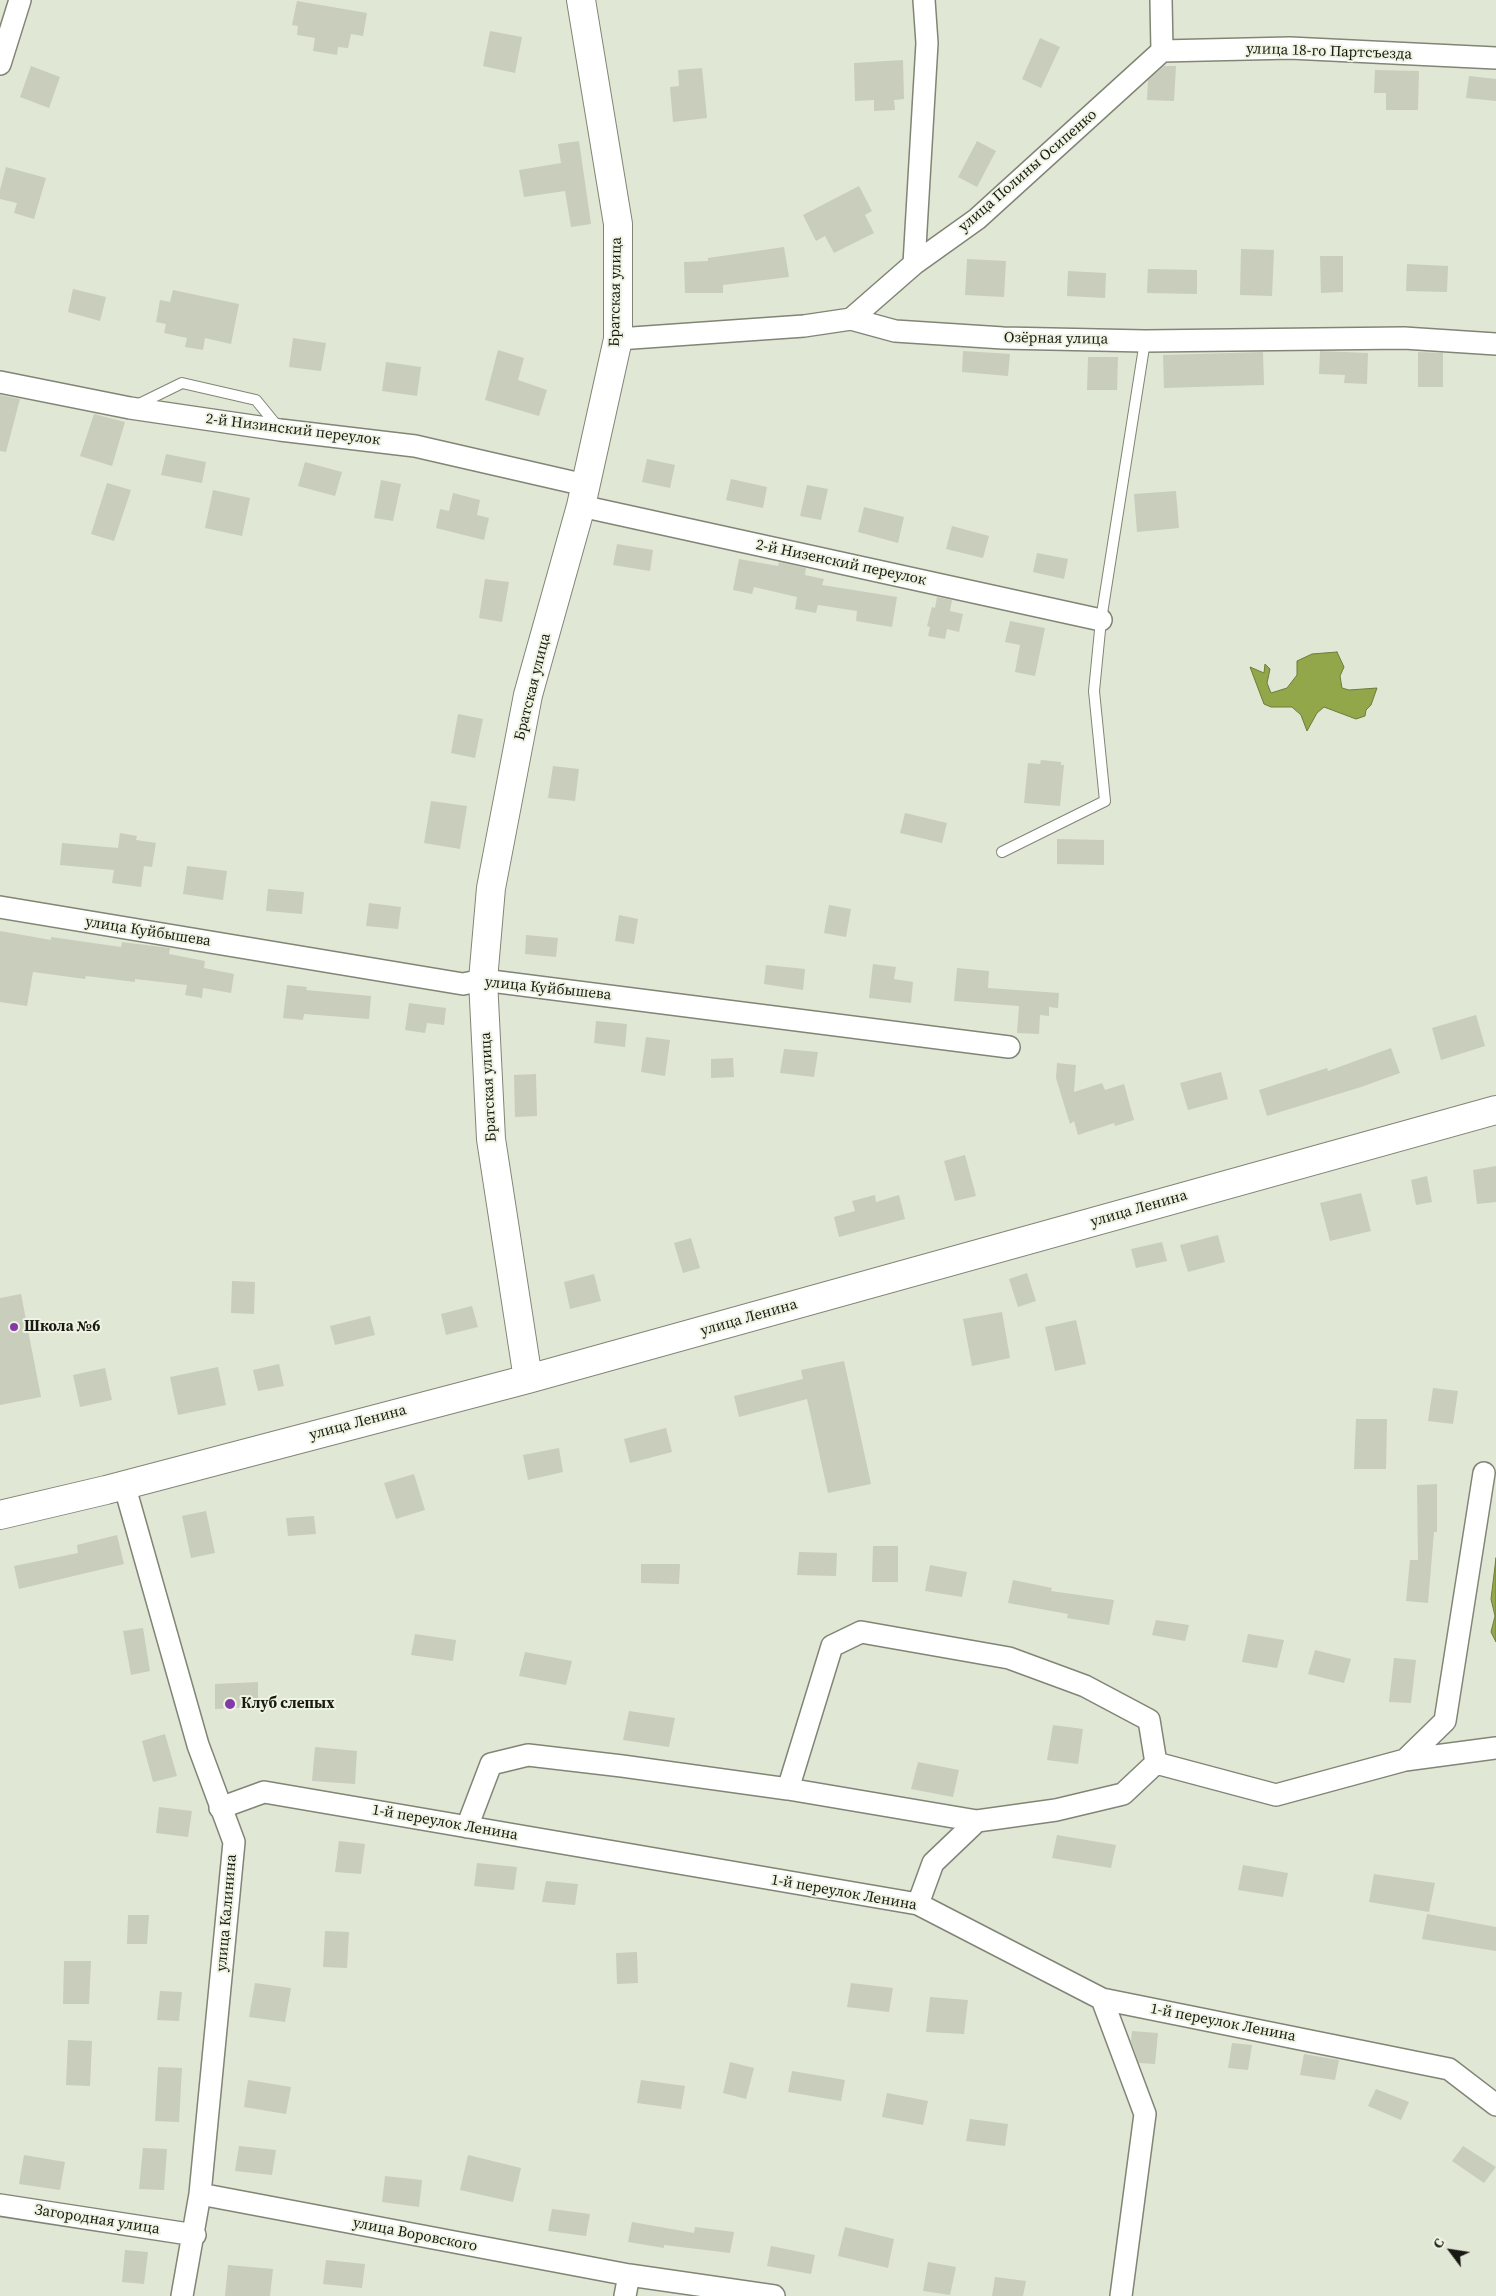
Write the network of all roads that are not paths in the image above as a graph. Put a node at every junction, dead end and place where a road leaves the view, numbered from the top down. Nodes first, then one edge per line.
1 (20, 0) edge
2 (581, 0) edge
3 (924, 0) edge
4 (1161, 0) edge
5 (1162, 51) junction
6 (1496, 58) edge
7 (0, 64) edge
8 (914, 264) junction
9 (852, 319) junction
10 (618, 339) junction
11 (1145, 341) junction
12 (1496, 344) edge
13 (0, 382) edge
14 (130, 408) junction
15 (280, 430) junction
16 (583, 495) junction
17 (1101, 620) junction
18 (1002, 852) dead end
19 (0, 907) edge
20 (483, 980) junction
21 (1009, 1047) dead end
22 (1496, 1110) edge
23 (528, 1379) junction
24 (1484, 1473) dead end
25 (124, 1484) junction
26 (0, 1515) edge
27 (1496, 1748) edge
28 (1405, 1760) junction
29 (1156, 1763) junction
30 (788, 1789) junction
31 (220, 1808) junction
32 (977, 1821) junction
33 (467, 1827) junction
34 (918, 1904) junction
35 (1102, 1999) junction
36 (1496, 2105) edge
37 (200, 2194) junction
38 (0, 2205) edge
39 (194, 2236) junction
40 (629, 2275) junction
41 (182, 2296) edge
42 (625, 2296) edge
43 (774, 2296) edge
44 (1121, 2296) edge

1 - 7 street
2 - 10 main road, Братская улица
3 - 8 street
4 - 5 street
5 - 6 street, улица 18-го Партсъезда
5 - 8 street, улица Полины Осипенко
8 - 9 street, улица Полины Осипенко
9 - 10 street, Озёрная улица
9 - 11 street, Озёрная улица
10 - 16 main road, Братская улица
11 - 12 street, Озёрная улица
11 - 17 lane
13 - 14 street, 2-й Низинский переулок
14 - 15 street, 2-й Низинский переулок
14 - 15 lane
15 - 16 street, 2-й Низинский переулок
16 - 17 street, 2-й Низенский переулок
16 - 20 main road, Братская улица
17 - 18 lane
19 - 20 street, улица Куйбышева
20 - 21 street, улица Куйбышева
20 - 23 main road, Братская улица
22 - 23 main road, улица Ленина
23 - 25 main road, улица Ленина
24 - 28 street
25 - 26 main road, улица Ленина
25 - 31 street, улица Калинина
27 - 28 street
28 - 29 street
29 - 30 street
29 - 32 street
30 - 32 street
30 - 33 street
31 - 33 street, 1-й переулок Ленина
31 - 37 street, улица Калинина
32 - 34 street
33 - 34 street, 1-й переулок Ленина
34 - 35 street, 1-й переулок Ленина
35 - 36 street, 1-й переулок Ленина
35 - 44 street
37 - 39 street, улица Калинина
37 - 40 street, улица Воровского
38 - 39 street, Загородная улица
39 - 41 street, улица Калинина
40 - 42 street
40 - 43 street, улица Воровского

